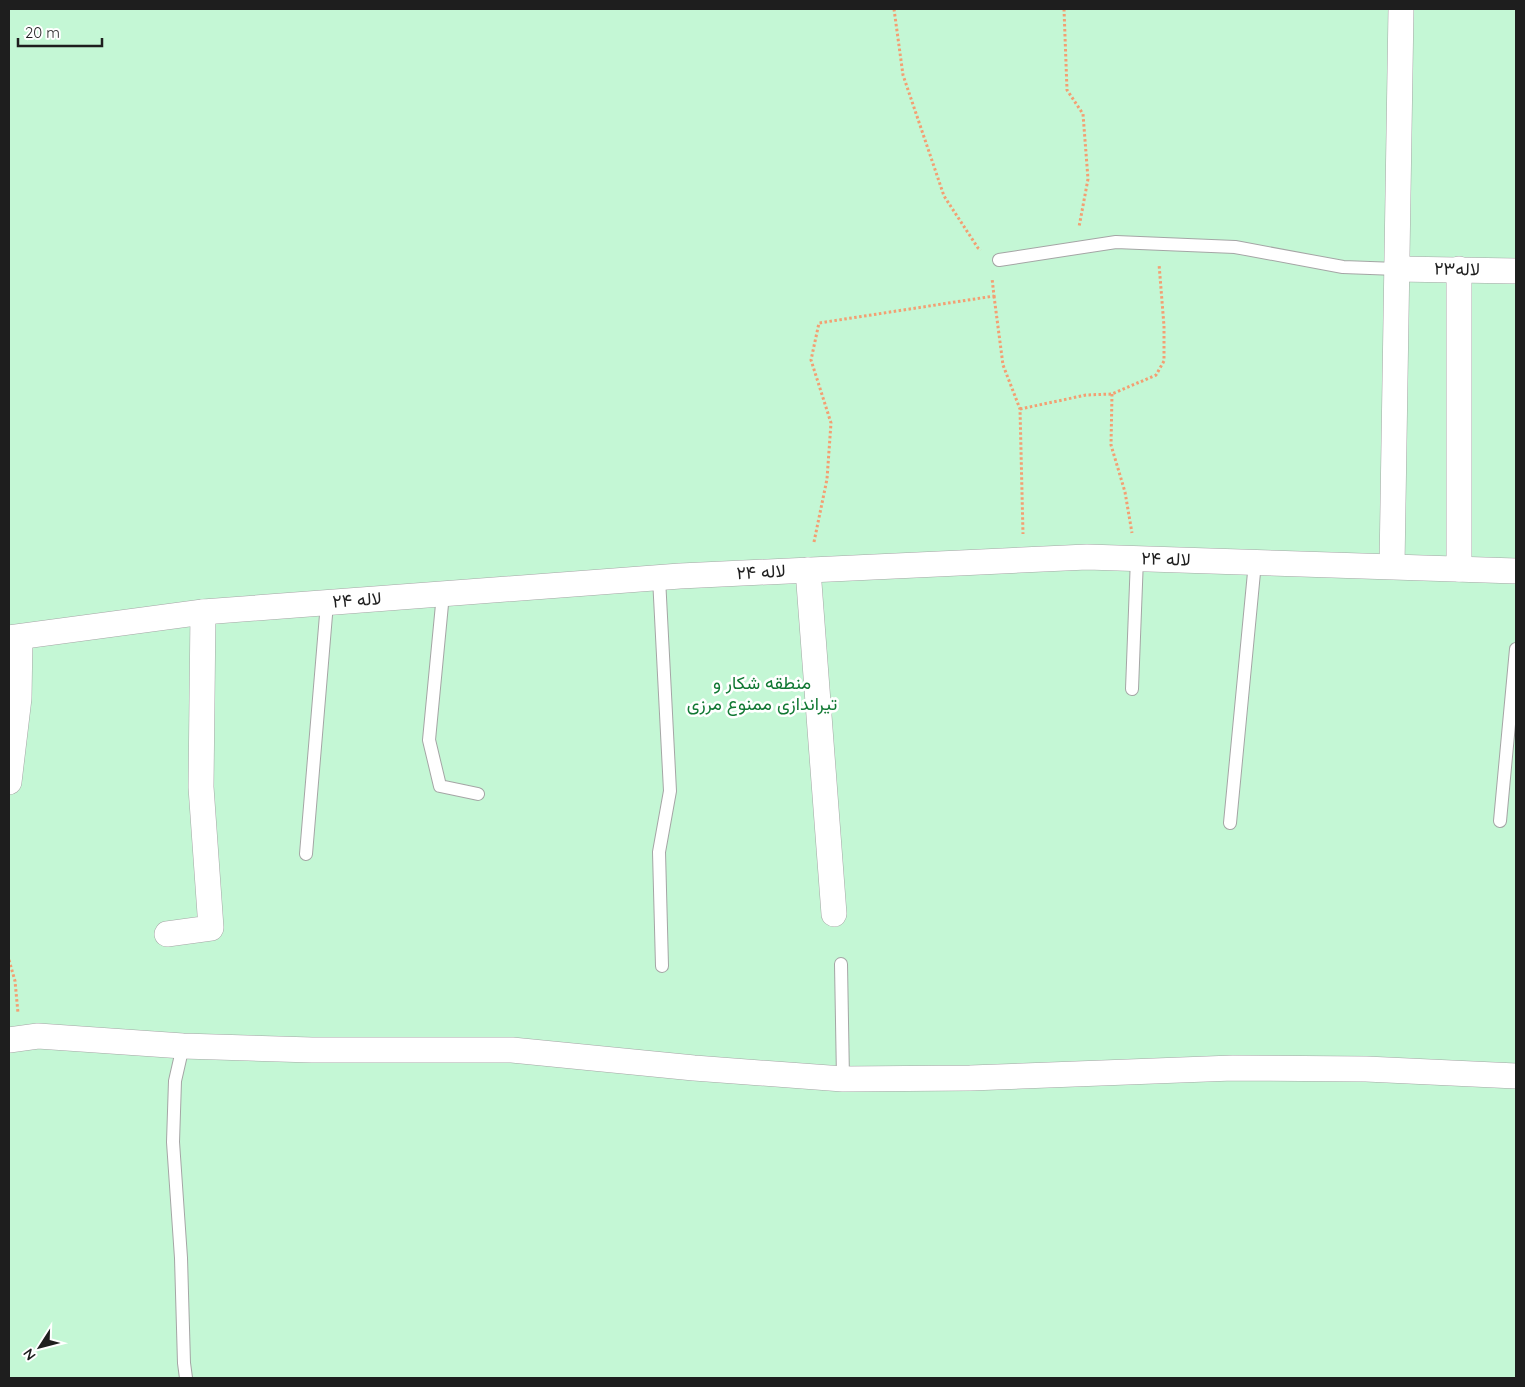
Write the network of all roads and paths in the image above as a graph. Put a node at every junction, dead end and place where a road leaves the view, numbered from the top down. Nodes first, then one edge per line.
1 (894, 9) edge
2 (1064, 9) edge
3 (1401, 9) edge
4 (1158, 244) junction
5 (1074, 249) junction
6 (999, 260) junction
7 (1397, 269) junction
8 (1459, 269) junction
9 (1516, 271) edge
10 (994, 296) junction
11 (1112, 394) junction
12 (1020, 409) junction
13 (1137, 558) junction
14 (1023, 560) junction
15 (1255, 562) junction
16 (1392, 566) junction
17 (1459, 569) junction
18 (808, 570) junction
19 (1516, 571) edge
20 (659, 578) junction
21 (443, 594) junction
22 (327, 603) junction
23 (203, 612) junction
24 (15, 638) edge
25 (1516, 649) edge
26 (1132, 688) dead end
27 (9, 782) edge
28 (478, 794) dead end
29 (1500, 821) dead end
30 (1230, 823) dead end
31 (306, 854) dead end
32 (834, 914) dead end
33 (167, 934) dead end
34 (9, 960) edge
35 (841, 964) dead end
36 (662, 966) dead end
37 (15, 1039) edge
38 (182, 1046) junction
39 (1516, 1076) edge
40 (843, 1080) junction
41 (186, 1378) edge

1 - 6 path
2 - 5 path
3 - 7 street
4 - 5 lane
4 - 7 lane
4 - 11 path
5 - 6 lane
6 - 10 path
7 - 8 street, لاله۲۳
7 - 16 street
8 - 9 street, لاله۲۳
8 - 17 street
10 - 12 path
10 - 18 path
11 - 12 path
11 - 13 path
12 - 14 path
13 - 14 street, لاله ۲۴
13 - 15 street, لاله ۲۴
13 - 26 lane
14 - 18 street, لاله ۲۴
15 - 16 street, لاله ۲۴
15 - 30 lane
16 - 17 street, لاله ۲۴
17 - 19 street, لاله ۲۴
18 - 20 street, لاله ۲۴
18 - 32 street
20 - 21 street, لاله ۲۴
20 - 36 lane
21 - 22 street, لاله ۲۴
21 - 28 lane
22 - 23 street, لاله ۲۴
22 - 31 lane
23 - 24 street, لاله ۲۴
23 - 33 street
24 - 27 street
25 - 29 lane
34 - 37 path
35 - 40 lane
37 - 38 street
38 - 40 street
38 - 41 lane
39 - 40 street

